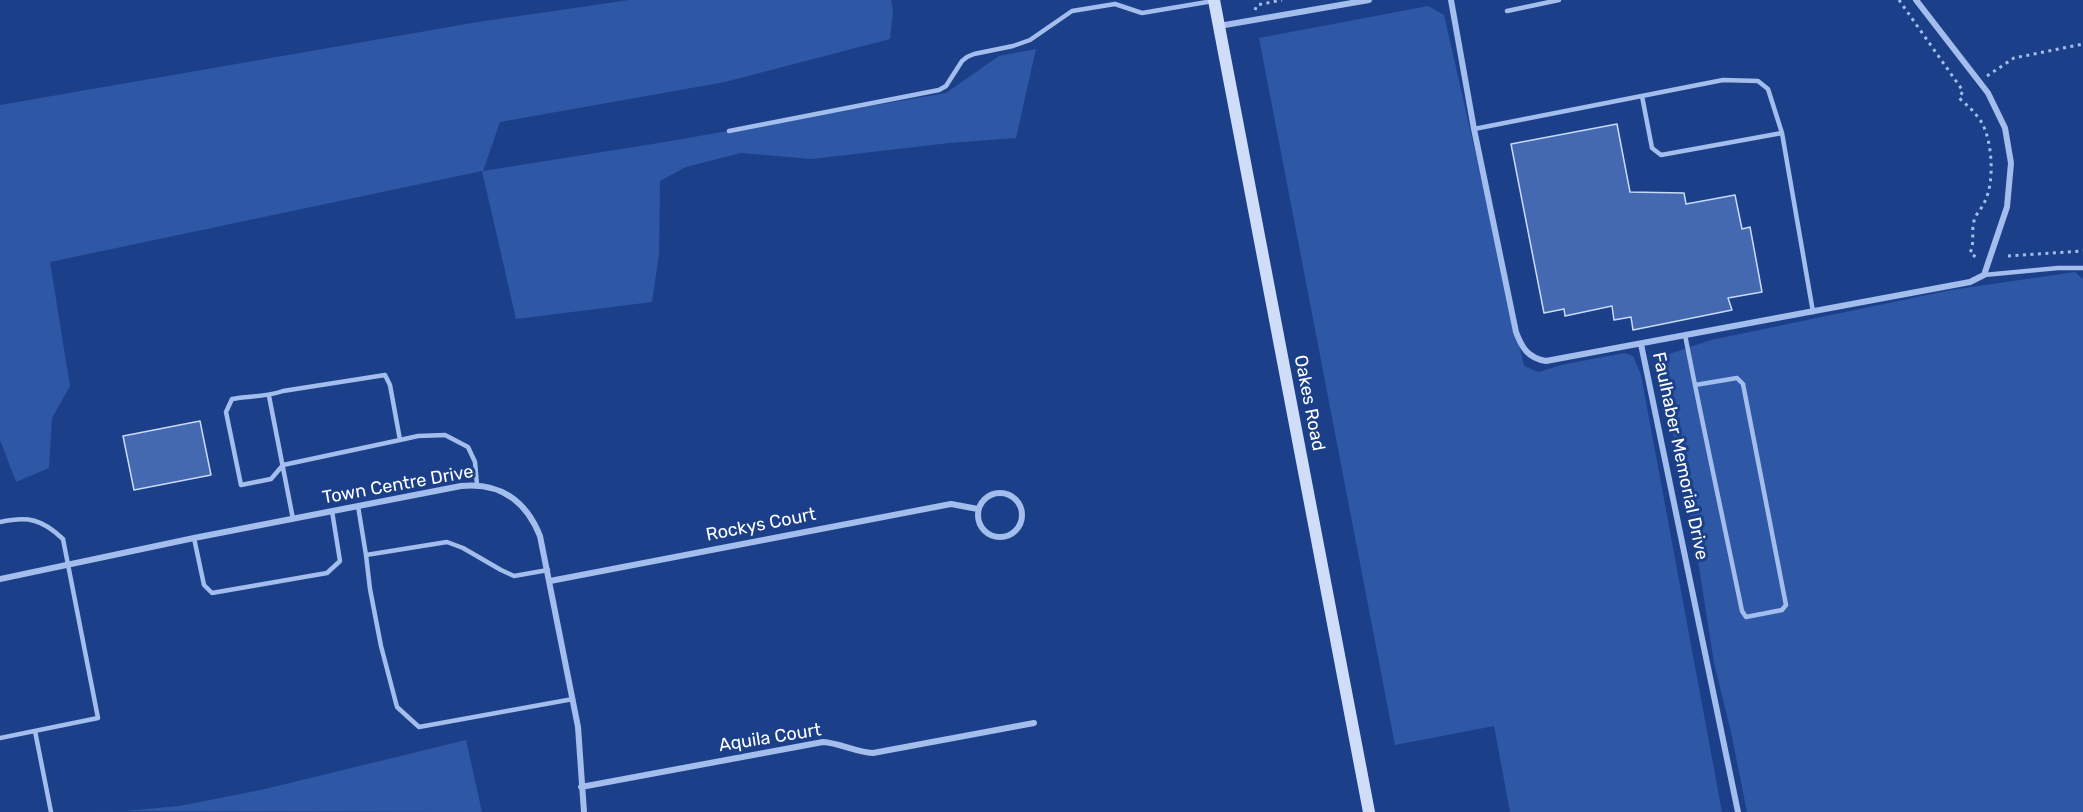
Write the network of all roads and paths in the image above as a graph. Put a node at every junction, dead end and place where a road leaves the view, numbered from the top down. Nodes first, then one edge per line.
1 (1214, 0) edge
2 (1282, 0) edge
3 (1370, 0) edge
4 (1451, 0) edge
5 (1559, 0) edge
6 (1899, 0) edge
7 (1916, 0) edge
8 (1254, 9) dead end
9 (1507, 11) dead end
10 (1219, 27) junction
11 (2083, 44) edge
12 (1986, 76) dead end
13 (1642, 96) junction
14 (1474, 129) junction
15 (729, 131) dead end
16 (1782, 133) junction
17 (2083, 251) edge
18 (2008, 256) dead end
19 (1979, 259) dead end
20 (2083, 268) edge
21 (1984, 275) junction
22 (1813, 312) junction
23 (1685, 335) junction
24 (1641, 344) junction
25 (1695, 385) junction
26 (269, 396) junction
27 (400, 440) junction
28 (283, 465) junction
29 (477, 485) junction
30 (358, 506) junction
31 (978, 509) junction
32 (332, 511) junction
33 (293, 519) junction
34 (0, 522) edge
35 (194, 538) junction
36 (366, 555) junction
37 (67, 566) junction
38 (548, 570) junction
39 (0, 579) edge
40 (550, 581) junction
41 (573, 699) junction
42 (1034, 723) dead end
43 (35, 731) junction
44 (0, 738) edge
45 (581, 787) junction
46 (51, 812) edge
47 (584, 812) edge
48 (1370, 812) edge
49 (1738, 812) edge

1 - 10 street, Oakes Road
1 - 15 lane
2 - 8 path
3 - 10 street
4 - 14 street
5 - 9 lane
6 - 19 path
7 - 21 street
10 - 48 street, Oakes Road
11 - 12 path
13 - 14 lane
13 - 16 lane
13 - 16 lane
14 - 24 street
16 - 22 lane
17 - 18 path
20 - 21 lane
21 - 22 street, Faulhaber Memorial Drive
22 - 23 street, Faulhaber Memorial Drive
23 - 24 street, Faulhaber Memorial Drive
23 - 25 lane
24 - 49 street, Faulhaber Memorial Drive
25 - 25 lane
26 - 27 lane
26 - 28 lane
26 - 28 lane
27 - 28 lane
27 - 29 lane
28 - 33 lane
29 - 30 street, Town Centre Drive
29 - 38 street, Town Centre Drive
30 - 32 street, Town Centre Drive
30 - 36 lane
31 - 31 street
31 - 40 street, Rockys Court
32 - 33 street, Town Centre Drive
32 - 35 lane
33 - 35 street, Town Centre Drive
34 - 37 lane
35 - 37 street, Town Centre Drive
36 - 38 lane
36 - 41 lane
37 - 39 street, Town Centre Drive
37 - 43 lane
38 - 40 street, Town Centre Drive
40 - 41 street, Town Centre Drive
41 - 45 street, Town Centre Drive
42 - 45 street, Aquila Court
43 - 44 lane
43 - 46 lane
45 - 47 street, Town Centre Drive

